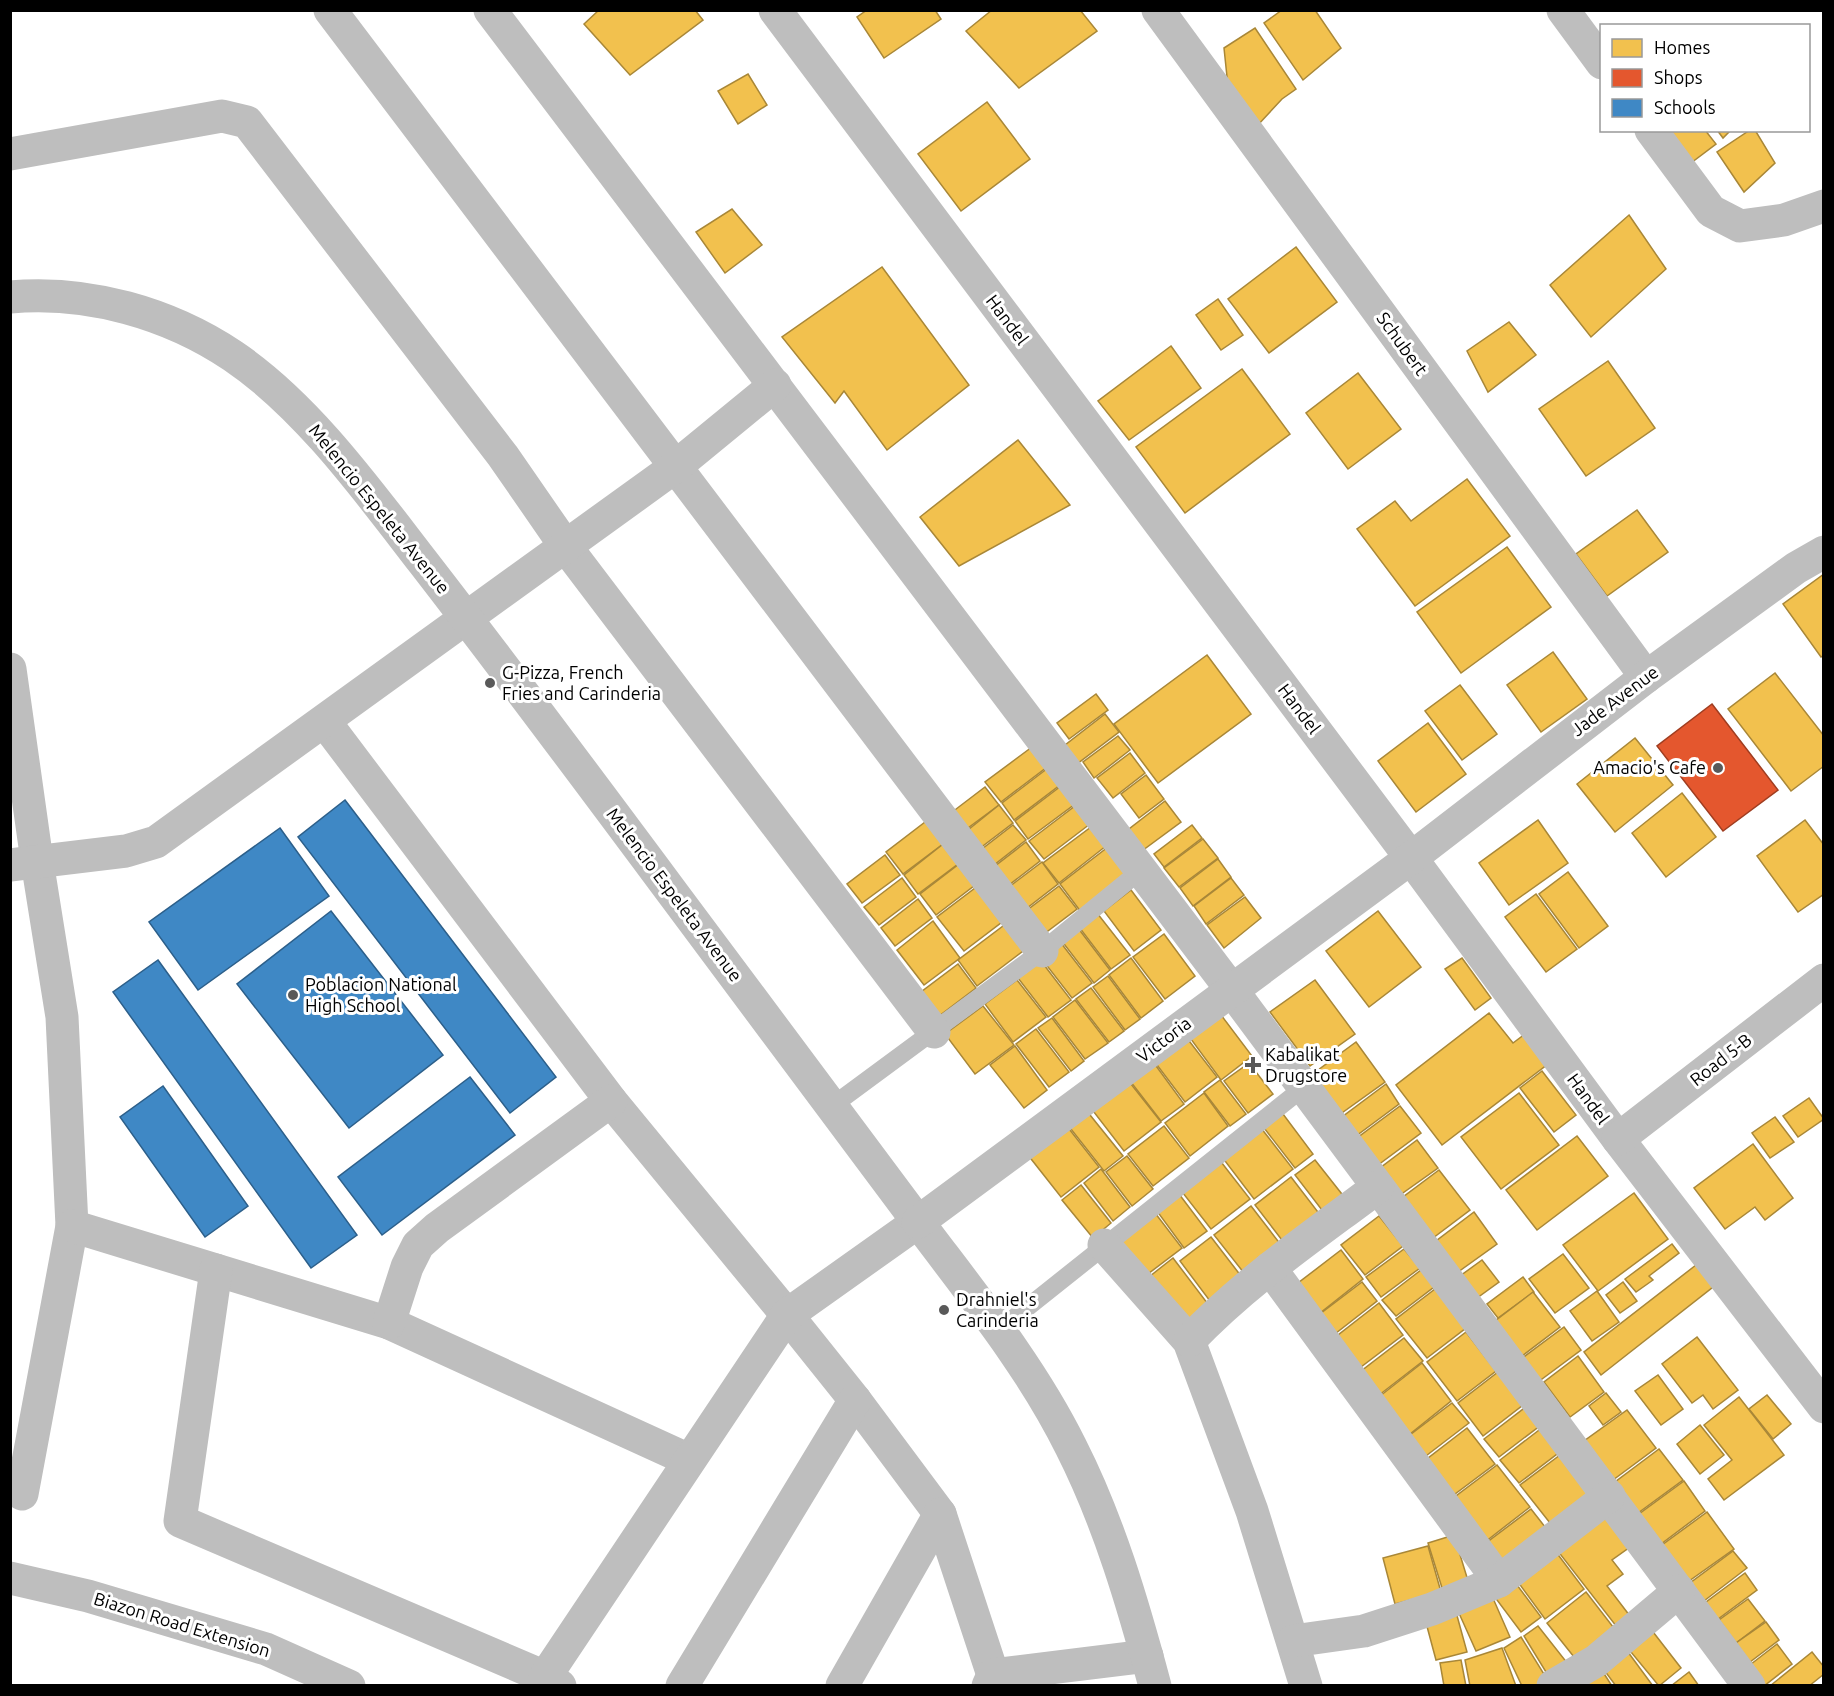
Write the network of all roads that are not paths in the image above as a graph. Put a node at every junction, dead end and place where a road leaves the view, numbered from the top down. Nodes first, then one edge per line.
1 (330, 10) edge
2 (490, 10) edge
3 (775, 10) edge
4 (1158, 10) edge
5 (1563, 10) edge
6 (1600, 60) edge
7 (1652, 132) edge
8 (10, 154) edge
9 (1824, 206) edge
10 (10, 297) edge
11 (775, 385) junction
12 (675, 467) junction
13 (566, 547) junction
14 (1824, 552) edge
15 (467, 618) junction
16 (10, 669) edge
17 (1646, 677) junction
18 (325, 722) junction
19 (1411, 858) junction
20 (24, 863) edge
21 (1140, 871) junction
22 (1042, 951) junction
23 (1824, 980) edge
24 (1231, 989) junction
25 (934, 1032) junction
26 (1303, 1088) junction
27 (610, 1101) junction
28 (832, 1106) junction
29 (1618, 1139) junction
30 (1378, 1187) junction
31 (918, 1222) junction
32 (72, 1226) junction
33 (1104, 1245) junction
34 (1270, 1268) junction
35 (216, 1270) junction
36 (787, 1315) junction
37 (389, 1323) junction
38 (999, 1330) junction
39 (1189, 1341) junction
40 (1813, 1373) edge
41 (855, 1400) junction
42 (1824, 1407) edge
43 (689, 1460) junction
44 (21, 1494) dead end
45 (1609, 1496) junction
46 (940, 1514) junction
47 (10, 1578) edge
48 (1499, 1581) junction
49 (1678, 1591) junction
50 (1293, 1641) junction
51 (1151, 1671) edge
52 (990, 1680) edge
53 (553, 1681) edge
54 (349, 1686) edge
55 (682, 1686) edge
56 (842, 1686) edge
57 (1306, 1686) edge
58 (1553, 1686) edge
59 (1749, 1686) edge

1 - 12 street
2 - 11 street
3 - 19 street, Handel
4 - 17 street, Schubert
5 - 6 street
7 - 9 street
8 - 13 street
10 - 15 street, Melencio Espeleta Avenue
11 - 12 street
11 - 21 street
12 - 13 street
12 - 22 street
13 - 15 street
13 - 25 street
14 - 17 street, Jade Avenue
15 - 18 street
15 - 28 street, Melencio Espeleta Avenue
16 - 20 street
17 - 19 street, Jade Avenue
18 - 20 street
18 - 27 street
19 - 24 street, Victoria
19 - 29 street, Handel
20 - 32 street
21 - 22 lane
21 - 24 street
22 - 25 lane
23 - 29 street, Road 5-B
24 - 26 street
24 - 31 street, Victoria
25 - 28 lane
26 - 30 street
26 - 33 lane
27 - 36 street
27 - 37 street
28 - 31 street, Melencio Espeleta Avenue
29 - 40 street, Handel
30 - 34 street
30 - 45 street
31 - 36 street, Victoria
31 - 38 street, Melencio Espeleta Avenue
32 - 35 street
32 - 44 street
33 - 38 lane
33 - 39 street
34 - 39 street
34 - 48 street
35 - 37 street
35 - 53 street
36 - 41 street
36 - 43 street
37 - 43 street
38 - 51 street, Melencio Espeleta Avenue
39 - 50 street
40 - 42 street, Handel
41 - 46 street
41 - 55 street
43 - 53 street
45 - 48 street
45 - 49 street
46 - 52 street
46 - 56 street
47 - 54 street, Biazon Road Extension
48 - 50 street
49 - 58 street
49 - 59 street
50 - 57 street
51 - 52 street

